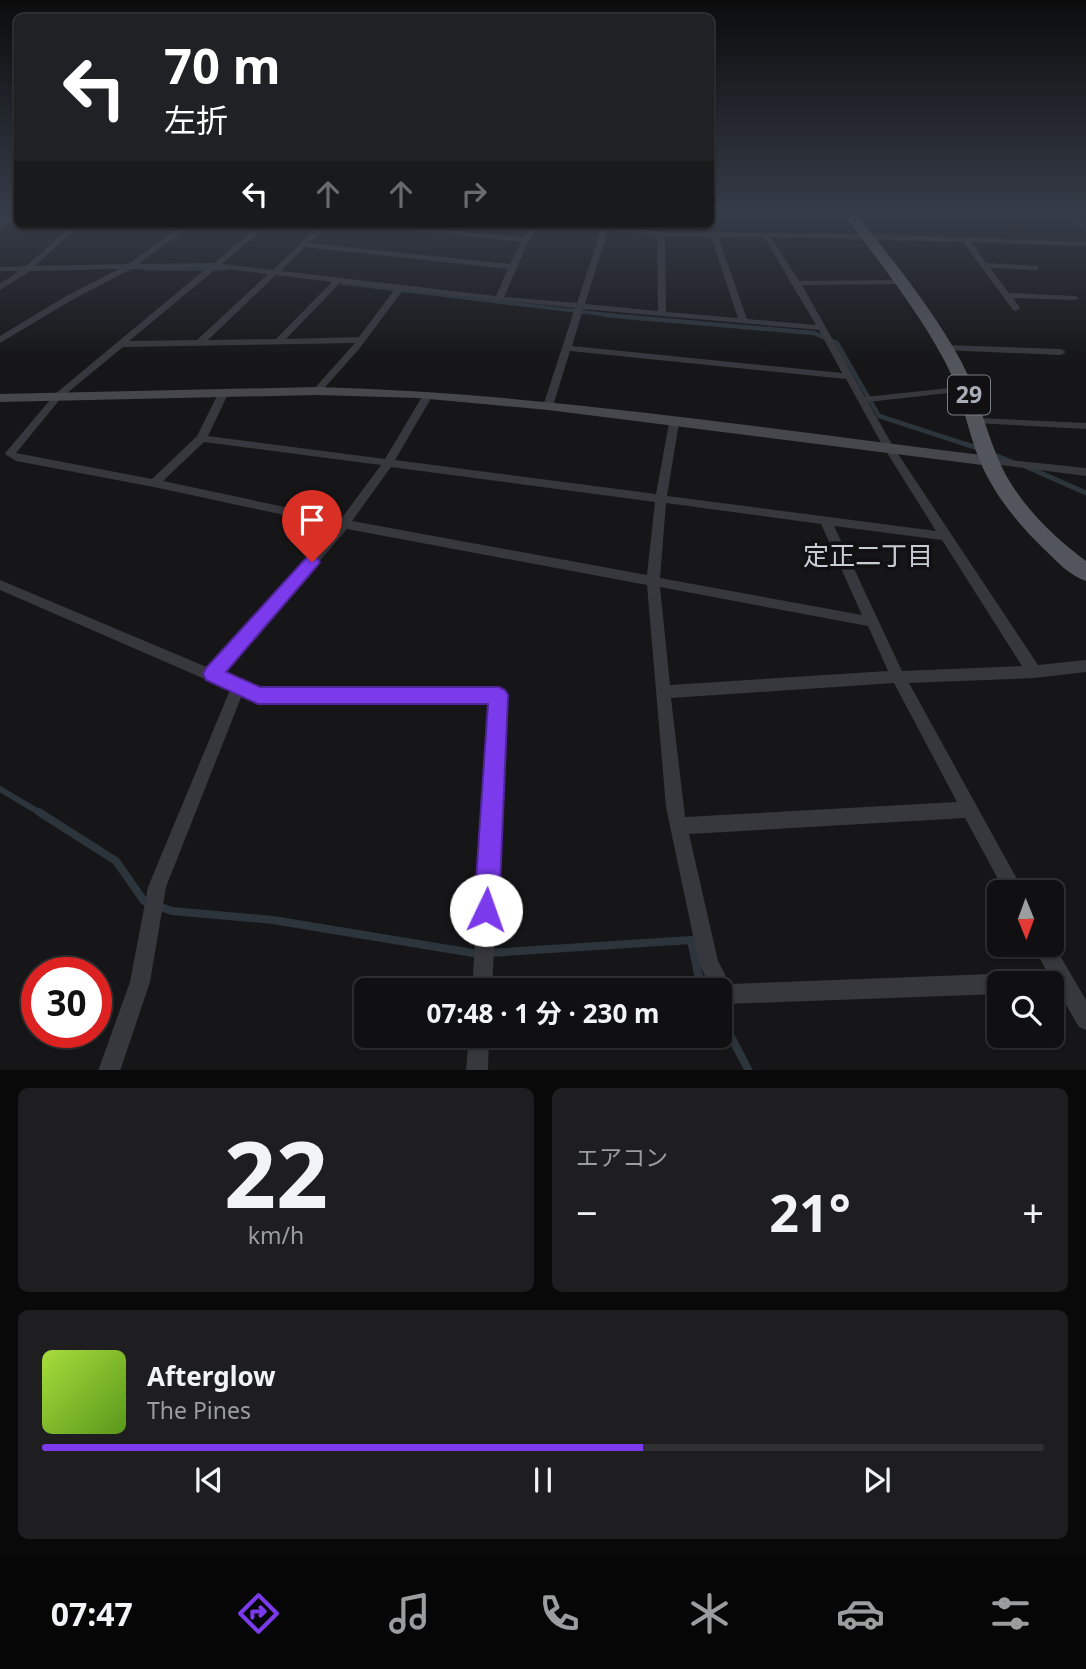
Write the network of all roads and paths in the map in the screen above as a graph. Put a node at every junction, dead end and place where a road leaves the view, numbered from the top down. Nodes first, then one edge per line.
1 (34, 263) edge
2 (135, 263) edge
3 (219, 263) edge
4 (283, 263) edge
5 (474, 263) edge
6 (515, 263) edge
7 (594, 263) edge
8 (661, 263) edge
9 (724, 263) edge
10 (784, 263) edge
11 (887, 263) edge
12 (217, 265) junction
13 (985, 265) joint
14 (129, 267) junction
15 (513, 267) junction
16 (1035, 268) dead end
17 (0, 269) edge
18 (27, 269) junction
19 (273, 272) junction
20 (338, 280) junction
21 (901, 282) junction
22 (797, 283) junction
23 (0, 288) edge
24 (400, 288) junction
25 (1006, 295) junction
26 (1074, 298) dead end
27 (499, 299) junction
28 (580, 308) junction
29 (1016, 308) dead end
30 (662, 315) junction
31 (743, 321) junction
32 (821, 328) junction
33 (0, 340) edge
34 (361, 340) junction
35 (278, 342) junction
36 (199, 343) junction
37 (120, 344) junction
38 (567, 348) junction
39 (945, 348) junction
40 (1061, 352) dead end
41 (848, 376) junction
42 (966, 388) junction
43 (317, 391) junction
44 (223, 394) junction
45 (428, 395) junction
46 (58, 396) junction
47 (0, 398) edge
48 (861, 400) junction
49 (548, 406) junction
50 (978, 421) junction
51 (674, 422) junction
52 (1086, 426) edge
53 (202, 438) junction
54 (889, 447) junction
55 (389, 461) junction
56 (990, 461) junction
57 (1086, 472) edge
58 (154, 483) junction
59 (661, 498) junction
60 (825, 519) junction
61 (344, 524) junction
62 (944, 536) junction
63 (1086, 573) edge
64 (653, 583) junction
65 (0, 585) edge
66 (873, 622) junction
67 (1086, 666) edge
68 (1034, 672) junction
69 (213, 674) junction
70 (898, 677) junction
71 (238, 687) junction
72 (663, 692) junction
73 (970, 809) junction
74 (678, 826) junction
75 (1008, 880) edge
76 (483, 978) edge
77 (1064, 983) edge
78 (987, 984) edge
79 (1085, 1015) edge
80 (478, 1048) edge
81 (109, 1070) edge
82 (477, 1070) edge

1 - 18 street
2 - 14 street
3 - 12 street
4 - 19 street
5 - 15 street
6 - 15 street
7 - 28 street
8 - 30 street
9 - 31 street
10 - 22 street
11 - 21 main road, 29
12 - 14 street
12 - 19 street
12 - 37 street
13 - 16 street
13 - 25 street
14 - 18 street
14 - 33 street
15 - 27 street
17 - 18 street
18 - 23 street
19 - 20 street
19 - 36 street
20 - 24 street
20 - 35 street
21 - 22 street
21 - 39 main road, 29
22 - 32 street
24 - 27 street
24 - 34 street
25 - 26 street
25 - 29 street
27 - 28 street
28 - 30 street
28 - 38 street
30 - 31 street
31 - 32 street
32 - 41 street
34 - 35 street
34 - 43 street
35 - 36 street
36 - 37 street
37 - 46 street
38 - 41 street
38 - 49 street
39 - 40 street
39 - 42 main road, 29
41 - 48 street
42 - 48 street
42 - 50 main road, 29
43 - 44 street
43 - 45 street
44 - 46 street
44 - 53 street
45 - 49 street
45 - 55 street
46 - 47 street
46 - 58 street
48 - 54 street
49 - 51 street
50 - 52 street
50 - 56 main road, 29
51 - 54 street
51 - 59 street
53 - 55 street
53 - 58 street
54 - 56 street
54 - 62 street
55 - 59 street
55 - 61 street
56 - 57 street
56 - 63 main road, 29
58 - 61 street
59 - 60 street
59 - 64 street
60 - 62 street
60 - 66 street
61 - 64 street
61 - 69 street
62 - 68 street
64 - 66 street
64 - 72 street
65 - 69 street
66 - 70 street
67 - 68 street
68 - 70 street
69 - 71 street
70 - 72 street
70 - 73 street
71 - 76 street
71 - 81 street
72 - 74 street
73 - 74 street
73 - 75 street
74 - 78 street
77 - 79 street
80 - 82 street

